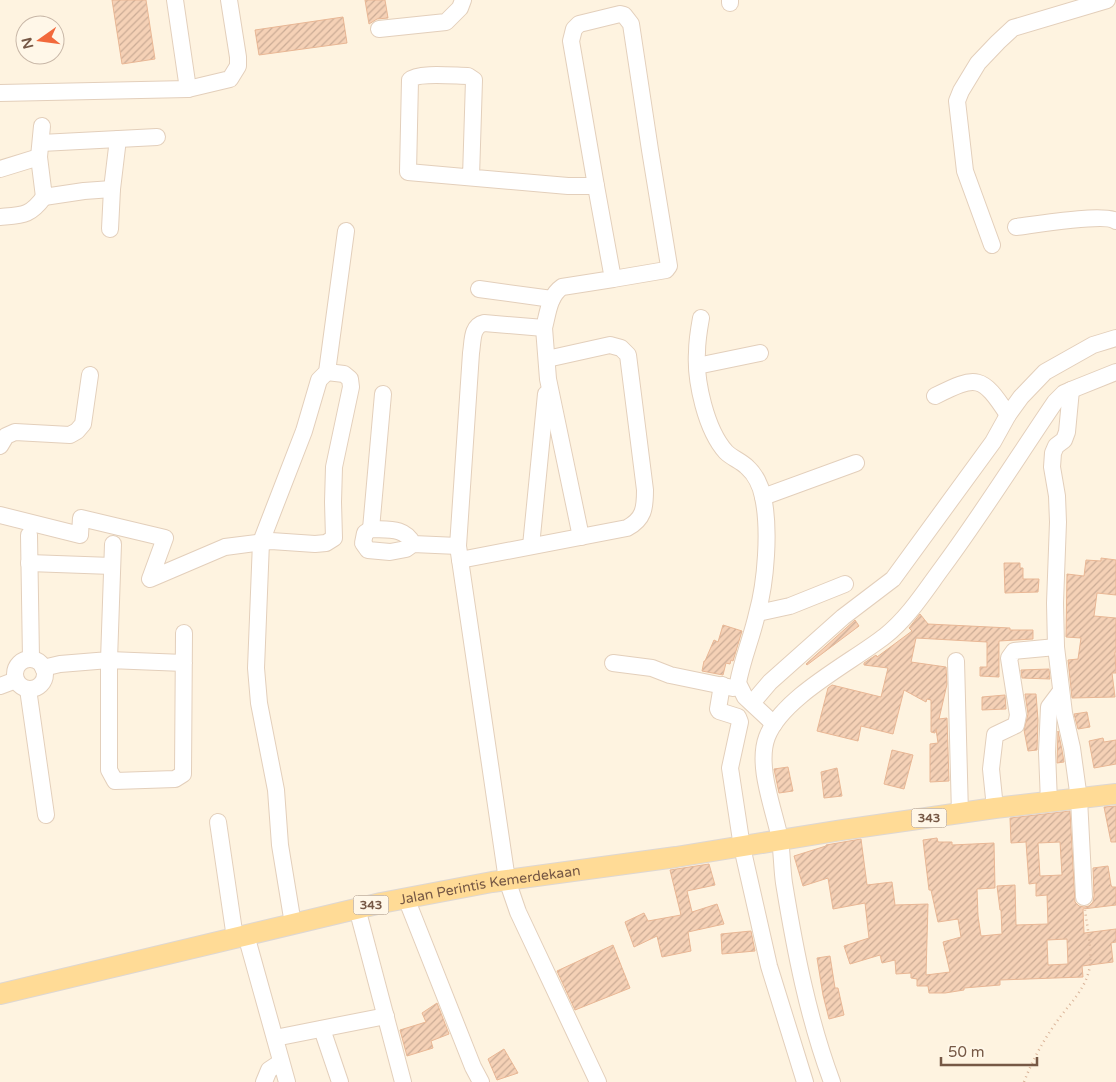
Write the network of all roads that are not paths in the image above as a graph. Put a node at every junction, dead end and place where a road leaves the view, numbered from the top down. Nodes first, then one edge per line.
1 (175, 0) edge
2 (229, 0) edge
3 (463, 0) edge
4 (1107, 0) edge
5 (379, 29) dead end
6 (188, 89) junction
7 (0, 93) edge
8 (42, 126) dead end
9 (157, 137) dead end
10 (118, 139) junction
11 (40, 150) junction
12 (0, 169) edge
13 (471, 177) junction
14 (596, 186) junction
15 (112, 189) junction
16 (44, 197) junction
17 (0, 217) edge
18 (1116, 221) edge
19 (1016, 227) dead end
20 (110, 228) dead end
21 (346, 231) dead end
22 (992, 245) dead end
23 (613, 279) junction
24 (478, 289) dead end
25 (552, 299) junction
26 (701, 318) dead end
27 (544, 328) junction
28 (1116, 338) edge
29 (760, 353) dead end
30 (547, 359) junction
31 (697, 366) junction
32 (327, 372) junction
33 (1116, 372) edge
34 (90, 375) dead end
35 (548, 379) junction
36 (1071, 390) junction
37 (383, 394) dead end
38 (935, 396) dead end
39 (1008, 415) junction
40 (0, 446) edge
41 (856, 463) dead end
42 (763, 497) junction
43 (0, 514) edge
44 (29, 535) dead end
45 (581, 536) junction
46 (261, 542) junction
47 (114, 544) dead end
48 (531, 546) junction
49 (459, 553) junction
50 (29, 563) junction
51 (112, 566) junction
52 (845, 584) dead end
53 (758, 613) junction
54 (184, 632) dead end
55 (1056, 647) junction
56 (109, 660) junction
57 (956, 661) dead end
58 (184, 663) junction
59 (613, 663) dead end
60 (37, 664) junction
61 (22, 684) junction
62 (722, 685) junction
63 (0, 686) edge
64 (740, 689) junction
65 (1061, 692) junction
66 (763, 713) junction
67 (1116, 794) edge
68 (1080, 799) junction
69 (1049, 802) junction
70 (995, 808) junction
71 (46, 814) dead end
72 (960, 814) junction
73 (218, 822) dead end
74 (778, 841) junction
75 (744, 846) junction
76 (507, 880) junction
77 (1084, 896) road end
78 (406, 898) junction
79 (357, 908) junction
80 (293, 924) junction
81 (240, 936) junction
82 (0, 994) edge
83 (386, 1016) junction
84 (322, 1029) junction
85 (274, 1038) junction
86 (281, 1062) junction
87 (264, 1082) edge
88 (286, 1082) edge
89 (340, 1082) edge
90 (403, 1082) edge
91 (481, 1082) edge
92 (598, 1082) edge
93 (805, 1082) edge
94 (832, 1082) edge

1 - 6 street
2 - 6 street
3 - 5 street
4 - 22 street
6 - 7 street
8 - 11 street
9 - 10 street
10 - 11 street
10 - 15 street
11 - 12 street
11 - 16 street
13 - 13 street
13 - 14 street
14 - 23 street
14 - 23 street
15 - 16 street
15 - 20 street
16 - 17 street
18 - 19 street
21 - 32 street
23 - 25 street
24 - 25 street
25 - 27 street
26 - 31 street
27 - 30 street
27 - 49 street
28 - 39 street
29 - 31 street
30 - 35 street
30 - 45 street
31 - 42 street
32 - 46 street
32 - 46 street
33 - 36 street
34 - 40 street
35 - 45 street
35 - 48 street
36 - 55 street
36 - 66 street
37 - 49 street
38 - 39 street
39 - 66 street
41 - 42 street
42 - 53 street
43 - 46 street
44 - 50 street
45 - 48 street
46 - 80 street
47 - 51 street
48 - 49 street
49 - 76 street
50 - 51 street
50 - 60 street
51 - 56 street
52 - 53 street
53 - 64 street
54 - 58 street
55 - 65 street
55 - 70 street
56 - 58 street
56 - 58 street
56 - 60 street
57 - 72 street
59 - 62 street
60 - 61 street
60 - 61 street
61 - 63 street
61 - 71 street
62 - 64 street
62 - 75 street
64 - 66 street
65 - 68 street
65 - 69 street
66 - 74 street
67 - 68 main road, 343
68 - 69 main road, 343
68 - 77 street
69 - 70 main road, 343
70 - 72 main road, 343
72 - 74 main road, 343
73 - 81 street
74 - 75 main road, Jalan Perintis Kemerdekaan / 343
74 - 94 street
75 - 76 main road, Jalan Perintis Kemerdekaan / 343
75 - 93 street
76 - 78 main road, Jalan Perintis Kemerdekaan / 343
76 - 92 street
78 - 79 main road, Jalan Perintis Kemerdekaan / 343
78 - 91 street
79 - 80 main road, Jalan Perintis Kemerdekaan / 343
79 - 83 street
80 - 81 main road, Jalan Perintis Kemerdekaan / 343
81 - 82 main road, Jalan Perintis Kemerdekaan / 343
81 - 85 street
83 - 84 street
83 - 90 street
84 - 85 street
84 - 89 street
85 - 86 street
86 - 87 street
86 - 88 street

